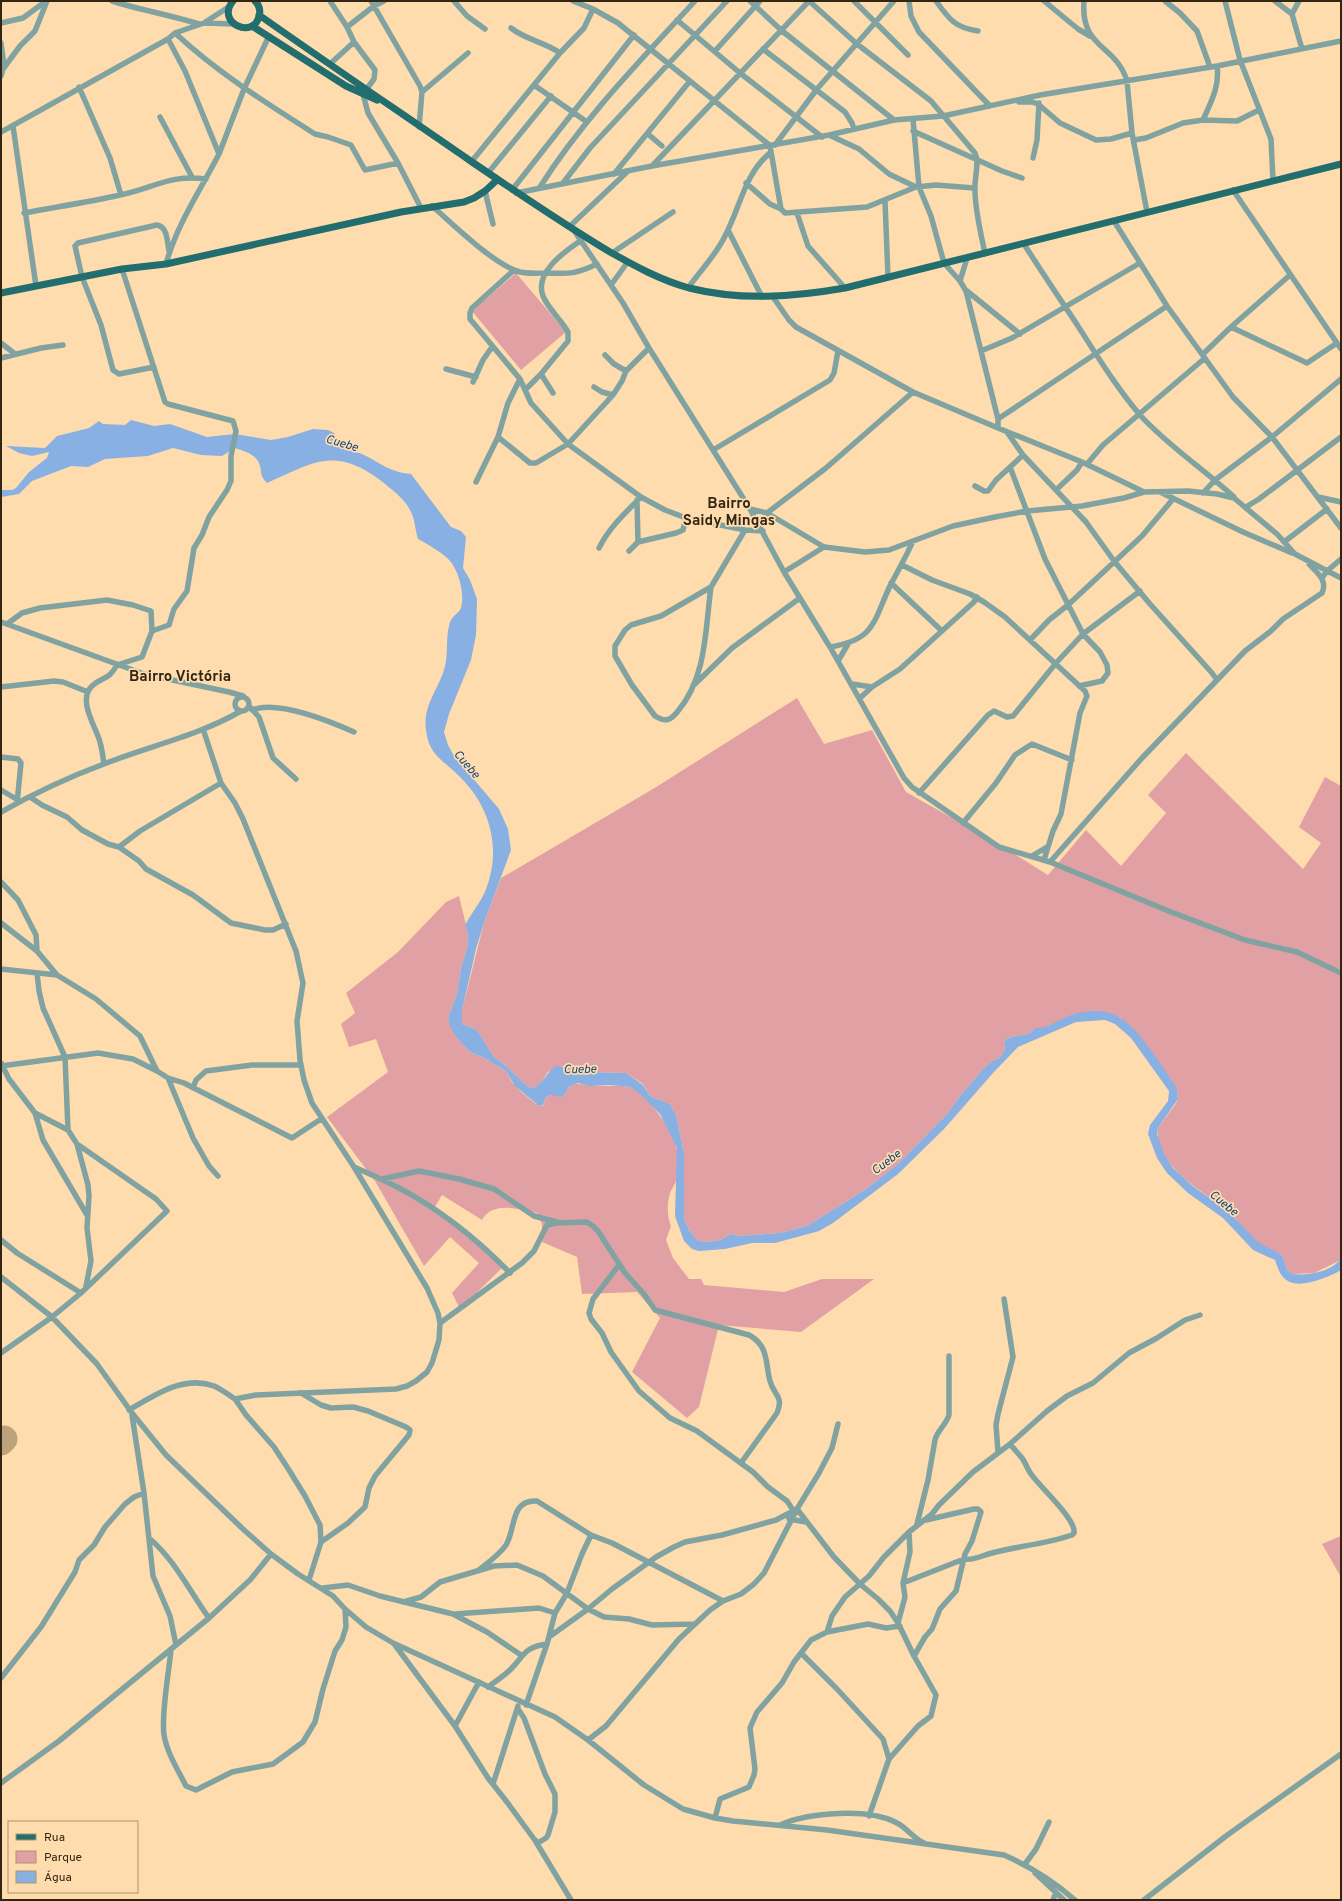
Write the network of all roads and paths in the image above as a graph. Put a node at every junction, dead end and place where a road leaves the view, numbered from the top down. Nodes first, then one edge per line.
1 (46, 1) edge
2 (112, 1) edge
3 (256, 1) edge
4 (330, 1) edge
5 (384, 1) edge
6 (454, 1) edge
7 (573, 1) edge
8 (695, 1) edge
9 (727, 1) edge
10 (750, 1) edge
11 (760, 1) edge
12 (809, 1) edge
13 (854, 1) edge
14 (909, 1) edge
15 (936, 1) edge
16 (1044, 1) edge
17 (1084, 1) edge
18 (1165, 1) edge
19 (1225, 1) edge
20 (1275, 1) edge
21 (1299, 1) edge
22 (891, 2) edge
23 (231, 3) edge
24 (373, 4) edge
25 (756, 6) junction
26 (593, 9) junction
27 (1292, 14) junction
28 (259, 15) junction
29 (678, 20) junction
30 (876, 22) junction
31 (1, 23) edge
32 (201, 23) junction
33 (234, 24) junction
34 (252, 26) junction
35 (347, 27) junction
36 (511, 28) dead end
37 (485, 29) dead end
38 (781, 30) junction
39 (978, 31) dead end
40 (176, 33) junction
41 (634, 35) junction
42 (695, 35) junction
43 (269, 36) junction
44 (1090, 36) junction
45 (168, 39) junction
46 (354, 42) junction
47 (1341, 42) edge
48 (1, 43) edge
49 (856, 44) junction
50 (649, 48) junction
51 (763, 49) junction
52 (1302, 49) junction
53 (714, 51) junction
54 (468, 53) dead end
55 (560, 53) junction
56 (908, 55) dead end
57 (1240, 60) junction
58 (668, 63) junction
59 (330, 64) junction
60 (1217, 66) junction
61 (1210, 67) junction
62 (3, 69) junction
63 (833, 71) junction
64 (740, 73) junction
65 (1, 76) edge
66 (690, 81) junction
67 (1127, 81) junction
68 (534, 85) junction
69 (79, 88) junction
70 (244, 89) junction
71 (817, 89) junction
72 (365, 91) junction
73 (422, 92) junction
74 (1040, 94) junction
75 (551, 96) junction
76 (714, 101) junction
77 (1011, 101) junction
78 (1038, 104) junction
79 (990, 106) junction
80 (1259, 110) junction
81 (573, 112) junction
82 (796, 116) junction
83 (943, 116) junction
84 (160, 117) dead end
85 (913, 119) junction
86 (894, 120) junction
87 (1203, 120) junction
88 (587, 122) junction
89 (1, 125) edge
90 (13, 126) junction
91 (420, 127) junction
92 (7, 129) junction
93 (854, 129) junction
94 (913, 131) junction
95 (1, 132) edge
96 (1132, 133) junction
97 (648, 134) junction
98 (830, 135) junction
99 (822, 137) junction
100 (1134, 140) junction
101 (662, 146) dead end
102 (772, 148) junction
103 (219, 154) junction
104 (1032, 158) dead end
105 (977, 159) junction
106 (472, 161) junction
107 (398, 163) junction
108 (1341, 164) edge
109 (652, 166) junction
110 (627, 171) junction
111 (488, 173) junction
112 (614, 174) junction
113 (192, 177) junction
114 (1022, 178) dead end
115 (206, 179) junction
116 (497, 180) junction
117 (1273, 181) junction
118 (563, 183) junction
119 (746, 183) junction
120 (540, 187) junction
121 (918, 187) junction
122 (974, 188) junction
123 (1233, 190) junction
124 (485, 191) junction
125 (514, 191) junction
126 (122, 195) junction
127 (885, 201) junction
128 (432, 206) junction
129 (421, 208) junction
130 (781, 209) junction
131 (673, 212) dead end
132 (1147, 212) junction
133 (797, 213) junction
134 (24, 214) junction
135 (1114, 221) junction
136 (494, 224) dead end
137 (572, 230) junction
138 (728, 230) junction
139 (580, 241) junction
140 (1024, 244) junction
141 (169, 251) junction
142 (612, 252) junction
143 (985, 254) junction
144 (967, 258) junction
145 (627, 263) junction
146 (944, 263) junction
147 (1140, 263) junction
148 (166, 264) junction
149 (597, 264) junction
150 (122, 269) junction
151 (514, 270) junction
152 (545, 273) junction
153 (1290, 275) junction
154 (82, 277) junction
155 (888, 277) junction
156 (960, 281) junction
157 (611, 285) junction
158 (36, 286) junction
159 (688, 288) junction
160 (846, 288) junction
161 (966, 291) junction
162 (1, 293) edge
163 (762, 297) junction
164 (773, 297) junction
165 (1167, 306) junction
166 (1066, 308) junction
167 (1231, 327) junction
168 (1020, 334) junction
169 (1, 343) edge
170 (1337, 343) junction
171 (63, 345) dead end
172 (492, 347) junction
173 (649, 348) junction
174 (1341, 349) edge
175 (838, 351) junction
176 (981, 351) junction
177 (1095, 353) junction
178 (15, 354) junction
179 (605, 355) dead end
180 (1204, 356) junction
181 (1, 358) edge
182 (154, 367) junction
183 (446, 369) dead end
184 (626, 371) junction
185 (541, 374) junction
186 (520, 379) junction
187 (1341, 379) edge
188 (594, 387) dead end
189 (525, 390) junction
190 (913, 392) junction
191 (553, 393) dead end
192 (613, 395) junction
193 (1140, 414) junction
194 (998, 419) junction
195 (998, 428) junction
196 (1007, 431) junction
197 (498, 437) junction
198 (1272, 437) junction
199 (1341, 437) edge
200 (568, 444) junction
201 (713, 450) junction
202 (1023, 455) junction
203 (1085, 463) junction
204 (1010, 467) junction
205 (1297, 470) junction
206 (1004, 471) junction
207 (1011, 474) junction
208 (1216, 480) junction
209 (476, 482) dead end
210 (975, 486) dead end
211 (1056, 490) junction
212 (1158, 491) junction
213 (1144, 492) junction
214 (1203, 493) junction
215 (1317, 497) junction
216 (639, 498) junction
217 (1234, 498) junction
218 (1173, 499) junction
219 (1341, 502) edge
220 (1072, 507) junction
221 (1246, 507) junction
222 (750, 508) junction
223 (1327, 509) junction
224 (1027, 512) junction
225 (767, 513) junction
226 (686, 518) junction
227 (1341, 528) edge
228 (745, 530) junction
229 (763, 531) junction
230 (914, 541) junction
231 (638, 542) junction
232 (1284, 542) junction
233 (824, 547) junction
234 (599, 548) dead end
235 (628, 552) dead end
236 (1295, 554) junction
237 (1341, 559) edge
238 (1306, 560) junction
239 (1114, 561) junction
240 (902, 565) junction
241 (1327, 571) junction
242 (784, 572) junction
243 (1322, 578) junction
244 (1341, 578) edge
245 (891, 583) junction
246 (711, 587) junction
247 (1140, 591) junction
248 (800, 598) junction
249 (975, 600) junction
250 (1068, 605) junction
251 (4, 623) edge
252 (152, 631) junction
253 (942, 631) junction
254 (1083, 634) junction
255 (1030, 640) junction
256 (848, 644) junction
257 (830, 647) junction
258 (838, 661) junction
259 (1056, 663) junction
260 (117, 664) junction
261 (1212, 672) junction
262 (1223, 674) junction
263 (1217, 680) junction
264 (695, 684) junction
265 (852, 684) junction
266 (1079, 686) junction
267 (1, 687) edge
268 (872, 688) junction
269 (88, 692) junction
270 (229, 692) junction
271 (243, 696) junction
272 (860, 698) junction
273 (235, 704) junction
274 (250, 708) junction
275 (241, 711) junction
276 (231, 717) junction
277 (203, 729) junction
278 (354, 732) dead end
279 (1, 757) edge
280 (1072, 760) junction
281 (104, 764) junction
282 (296, 779) dead end
283 (222, 783) junction
284 (1, 790) edge
285 (919, 793) junction
286 (30, 797) junction
287 (18, 802) junction
288 (1, 812) edge
289 (963, 823) junction
290 (119, 847) junction
291 (1047, 847) junction
292 (1032, 856) junction
293 (1044, 860) junction
294 (1050, 862) junction
295 (1, 882) edge
296 (1, 923) edge
297 (286, 924) junction
298 (37, 951) junction
299 (1, 969) edge
300 (37, 973) junction
301 (1341, 973) edge
302 (57, 975) junction
303 (65, 1057) junction
304 (2, 1065) edge
305 (301, 1065) junction
306 (157, 1071) junction
307 (168, 1078) junction
308 (193, 1088) junction
309 (36, 1113) junction
310 (321, 1119) junction
311 (68, 1130) junction
312 (77, 1144) junction
313 (354, 1167) junction
314 (218, 1176) dead end
315 (380, 1179) junction
316 (88, 1216) junction
317 (557, 1222) junction
318 (1, 1240) edge
319 (619, 1265) junction
320 (510, 1273) junction
321 (1, 1277) edge
322 (86, 1286) junction
323 (81, 1293) junction
324 (1004, 1299) dead end
325 (1200, 1315) dead end
326 (52, 1318) junction
327 (440, 1323) junction
328 (2, 1352) edge
329 (949, 1356) dead end
330 (301, 1393) junction
331 (235, 1399) junction
332 (131, 1411) junction
333 (838, 1424) dead end
334 (1010, 1444) junction
335 (998, 1452) junction
336 (741, 1463) junction
337 (144, 1492) junction
338 (795, 1509) junction
339 (783, 1518) junction
340 (792, 1520) junction
341 (926, 1520) junction
342 (806, 1522) junction
343 (917, 1524) junction
344 (909, 1532) junction
345 (592, 1535) junction
346 (149, 1538) junction
347 (321, 1542) junction
348 (271, 1554) junction
349 (964, 1560) junction
350 (649, 1562) junction
351 (477, 1571) junction
352 (309, 1580) junction
353 (903, 1583) junction
354 (860, 1584) junction
355 (323, 1588) junction
356 (567, 1593) junction
357 (723, 1601) junction
358 (403, 1602) junction
359 (345, 1609) junction
360 (588, 1610) junction
361 (556, 1613) junction
362 (453, 1614) junction
363 (209, 1618) junction
364 (695, 1624) junction
365 (899, 1625) junction
366 (827, 1632) junction
367 (549, 1637) junction
368 (393, 1643) junction
369 (547, 1644) junction
370 (174, 1647) junction
371 (802, 1654) junction
372 (521, 1655) junction
373 (914, 1656) junction
374 (1, 1678) edge
375 (479, 1682) junction
376 (488, 1687) junction
377 (518, 1701) junction
378 (526, 1705) junction
379 (518, 1709) junction
380 (456, 1726) junction
381 (588, 1740) junction
382 (1341, 1754) edge
383 (889, 1759) junction
384 (1, 1783) edge
385 (493, 1784) junction
386 (869, 1816) junction
387 (715, 1818) junction
388 (1049, 1822) dead end
389 (778, 1825) junction
390 (536, 1842) junction
391 (928, 1845) junction
392 (1025, 1864) junction
393 (1032, 1868) junction
394 (1056, 1892) junction
395 (571, 1900) edge
396 (1053, 1900) edge
397 (1064, 1900) edge
398 (1075, 1900) edge
399 (1144, 1900) edge

1 - 31 street
1 - 62 street
2 - 32 street
3 - 28 main road
4 - 35 street
5 - 24 street
6 - 37 street
7 - 26 street
8 - 29 street
9 - 42 street
10 - 25 street
11 - 25 street
12 - 38 street
12 - 49 street
13 - 30 street
14 - 79 street
15 - 39 street
16 - 44 street
17 - 44 street
18 - 61 street
19 - 57 street
20 - 27 street
21 - 27 street
22 - 30 street
23 - 32 street
23 - 33 main road
24 - 35 street
24 - 73 street
25 - 38 street
25 - 53 street
26 - 41 street
26 - 55 street
27 - 52 street
28 - 34 main road
28 - 59 main road
29 - 42 street
29 - 50 street
30 - 49 street
30 - 56 street
32 - 33 street
32 - 40 street
33 - 34 main road
34 - 43 main road
35 - 46 street
36 - 55 street
38 - 51 street
38 - 63 street
40 - 45 street
40 - 70 street
41 - 50 street
41 - 81 street
42 - 53 street
42 - 58 street
43 - 70 street
43 - 72 main road
44 - 67 street
45 - 69 street
45 - 103 street
46 - 59 street
46 - 72 street
47 - 52 street
48 - 62 street
49 - 63 street
49 - 83 street
50 - 58 street
50 - 88 street
51 - 64 street
51 - 71 street
52 - 57 street
53 - 64 street
54 - 73 street
55 - 68 street
57 - 60 street
57 - 80 street
58 - 66 street
58 - 118 street
59 - 72 main road
60 - 61 street
60 - 87 street
61 - 67 street
62 - 65 street
63 - 71 street
63 - 86 street
64 - 76 street
64 - 82 street
66 - 76 street
66 - 97 street
67 - 74 street
67 - 96 street
68 - 75 street
68 - 106 street
69 - 90 street
69 - 126 street
70 - 103 street
70 - 107 street
71 - 82 street
71 - 93 street
72 - 91 main road
72 - 107 street
73 - 91 street
74 - 77 street
74 - 78 street
75 - 81 street
75 - 111 street
76 - 102 street
76 - 109 street
77 - 78 street
77 - 79 street
78 - 96 street
78 - 104 street
79 - 83 street
80 - 87 street
80 - 117 street
81 - 88 street
81 - 125 street
82 - 99 street
82 - 102 street
83 - 85 street
83 - 105 street
84 - 113 street
85 - 86 street
85 - 94 street
86 - 93 street
87 - 100 street
88 - 120 street
89 - 92 street
90 - 92 street
90 - 134 street
91 - 106 main road
92 - 95 street
93 - 98 street
94 - 105 street
94 - 121 street
96 - 100 street
97 - 101 street
97 - 112 street
98 - 99 street
98 - 121 street
99 - 102 street
100 - 132 street
102 - 109 street
102 - 119 street
102 - 130 street
103 - 115 street
105 - 114 street
105 - 122 street
106 - 111 main road
107 - 129 street
108 - 117 main road
109 - 110 street
110 - 112 street
110 - 137 street
111 - 116 main road
112 - 118 street
113 - 115 street
113 - 126 street
115 - 141 street
116 - 124 main road
116 - 125 main road
117 - 123 main road
118 - 120 street
119 - 130 street
119 - 138 street
120 - 125 street
121 - 122 street
121 - 127 street
121 - 146 street
122 - 143 street
123 - 132 main road
123 - 153 street
124 - 128 main road
124 - 136 street
125 - 137 main road
126 - 134 street
127 - 133 street
127 - 155 street
128 - 129 main road
128 - 151 street
129 - 148 main road
130 - 133 street
131 - 142 street
132 - 135 main road
133 - 160 street
134 - 158 street
135 - 140 main road
135 - 147 street
137 - 139 street
137 - 142 main road
138 - 159 street
138 - 163 street
139 - 149 street
139 - 152 street
140 - 143 main road
140 - 166 street
141 - 148 street
141 - 154 street
142 - 145 main road
143 - 144 main road
144 - 146 main road
144 - 156 street
145 - 157 street
145 - 159 main road
146 - 155 main road
146 - 156 street
147 - 165 street
147 - 166 street
148 - 150 main road
149 - 152 street
149 - 157 street
150 - 154 main road
150 - 182 street
151 - 152 street
151 - 172 street
152 - 185 street
153 - 167 street
153 - 170 street
154 - 158 main road
154 - 182 street
155 - 160 main road
156 - 161 street
157 - 173 street
158 - 162 main road
159 - 163 main road
160 - 164 main road
161 - 168 street
161 - 176 street
163 - 164 main road
164 - 175 street
165 - 177 street
165 - 180 street
166 - 168 street
166 - 177 street
167 - 170 street
167 - 180 street
168 - 176 street
169 - 178 street
170 - 174 street
171 - 178 street
172 - 183 street
172 - 186 street
173 - 184 street
173 - 201 street
175 - 190 street
175 - 201 street
176 - 194 street
177 - 193 street
177 - 194 street
178 - 181 street
179 - 184 street
180 - 193 street
180 - 198 street
182 - 252 street
184 - 192 street
185 - 189 street
185 - 191 street
186 - 189 street
186 - 197 street
187 - 198 street
188 - 192 street
189 - 200 street
190 - 195 street
190 - 225 street
192 - 200 street
193 - 203 street
193 - 208 street
194 - 195 street
195 - 196 street
196 - 202 street
196 - 203 street
197 - 200 street
197 - 209 street
198 - 205 street
198 - 208 street
199 - 205 street
200 - 216 street
201 - 222 street
202 - 204 street
202 - 211 street
203 - 211 street
203 - 213 street
204 - 206 street
204 - 207 street
205 - 215 street
205 - 221 street
206 - 207 street
206 - 210 street
207 - 224 street
208 - 214 street
208 - 217 street
211 - 220 street
212 - 213 street
212 - 214 street
212 - 218 street
213 - 220 street
214 - 217 street
215 - 219 street
215 - 223 street
216 - 226 street
216 - 231 street
216 - 234 street
217 - 221 street
218 - 236 street
218 - 239 street
220 - 224 street
220 - 239 street
221 - 232 street
222 - 225 street
222 - 229 street
223 - 227 street
223 - 232 street
224 - 230 street
224 - 250 street
225 - 233 street
226 - 228 street
226 - 231 street
228 - 229 street
228 - 246 street
229 - 242 street
230 - 233 street
230 - 240 street
231 - 235 street
232 - 236 street
233 - 242 street
236 - 238 street
237 - 241 street
238 - 241 street
238 - 243 street
239 - 247 street
239 - 250 street
240 - 245 street
240 - 249 street
241 - 243 street
241 - 244 street
242 - 248 street
243 - 262 street
245 - 253 street
245 - 256 street
246 - 264 street
246 - 264 street
247 - 254 street
247 - 261 street
248 - 257 street
248 - 264 street
249 - 253 street
249 - 255 street
250 - 254 street
250 - 255 street
251 - 252 street
251 - 260 street
252 - 260 street
253 - 268 street
254 - 259 street
254 - 266 street
255 - 259 street
256 - 257 street
256 - 258 street
257 - 258 street
258 - 265 street
259 - 266 street
259 - 285 street
260 - 269 street
260 - 270 street
261 - 262 street
261 - 263 street
262 - 263 street
263 - 294 street
265 - 268 street
265 - 272 street
266 - 280 street
267 - 269 street
268 - 272 street
269 - 281 street
270 - 271 street
270 - 273 street
271 - 273 street
271 - 274 street
272 - 285 street
273 - 275 street
273 - 276 street
274 - 275 street
274 - 278 street
274 - 282 street
275 - 276 street
276 - 277 street
277 - 281 street
277 - 283 street
279 - 287 street
280 - 289 street
280 - 291 street
281 - 286 street
283 - 290 street
283 - 297 street
284 - 287 street
285 - 289 street
286 - 287 street
286 - 290 street
287 - 288 street
289 - 292 street
290 - 297 street
291 - 292 street
291 - 293 street
292 - 293 street
293 - 294 street
294 - 301 street
295 - 298 street
296 - 298 street
297 - 305 street
298 - 302 street
299 - 300 street
300 - 302 street
300 - 303 street
302 - 306 street
303 - 304 street
303 - 306 street
303 - 311 street
304 - 309 street
305 - 308 street
305 - 310 street
306 - 307 street
307 - 308 street
307 - 314 street
308 - 310 street
309 - 311 street
309 - 316 street
310 - 313 street
311 - 312 street
312 - 316 street
312 - 322 street
313 - 315 street
313 - 327 street
315 - 317 street
315 - 320 street
316 - 322 street
317 - 319 street
317 - 320 street
318 - 323 street
319 - 336 street
319 - 336 street
320 - 327 street
321 - 326 street
322 - 323 street
323 - 326 street
324 - 335 street
325 - 334 street
326 - 328 street
326 - 332 street
327 - 330 street
329 - 343 street
330 - 331 street
330 - 347 street
331 - 332 street
331 - 347 street
332 - 337 street
332 - 348 street
333 - 338 street
334 - 335 street
334 - 349 street
335 - 341 street
336 - 338 street
337 - 346 street
337 - 374 street
338 - 339 street
338 - 340 street
338 - 342 street
339 - 340 street
339 - 350 street
340 - 342 street
340 - 357 street
341 - 343 street
341 - 349 street
342 - 354 street
343 - 344 street
344 - 353 street
344 - 354 street
345 - 350 street
345 - 351 street
345 - 356 street
346 - 363 street
346 - 370 street
347 - 352 street
348 - 352 street
348 - 363 street
349 - 353 street
349 - 373 street
350 - 357 street
350 - 360 street
351 - 356 street
351 - 358 street
352 - 355 street
353 - 365 street
354 - 365 street
354 - 366 street
355 - 358 street
355 - 359 street
356 - 360 street
356 - 361 street
357 - 364 street
358 - 362 street
359 - 368 street
359 - 370 street
360 - 364 street
360 - 367 street
361 - 362 street
361 - 367 street
362 - 372 street
363 - 370 street
364 - 381 street
365 - 366 street
365 - 373 street
366 - 371 street
367 - 369 street
368 - 375 street
368 - 380 street
369 - 372 street
369 - 378 street
370 - 384 street
371 - 383 street
371 - 387 street
372 - 376 street
373 - 383 street
375 - 376 street
375 - 380 street
376 - 377 street
377 - 378 street
377 - 379 street
378 - 381 street
379 - 385 street
379 - 390 street
380 - 385 street
381 - 387 street
382 - 399 street
383 - 386 street
385 - 390 street
386 - 389 street
386 - 391 street
387 - 389 street
388 - 392 street
389 - 391 street
390 - 395 street
391 - 392 street
392 - 393 street
393 - 394 street
393 - 398 street
394 - 396 street
394 - 397 street

